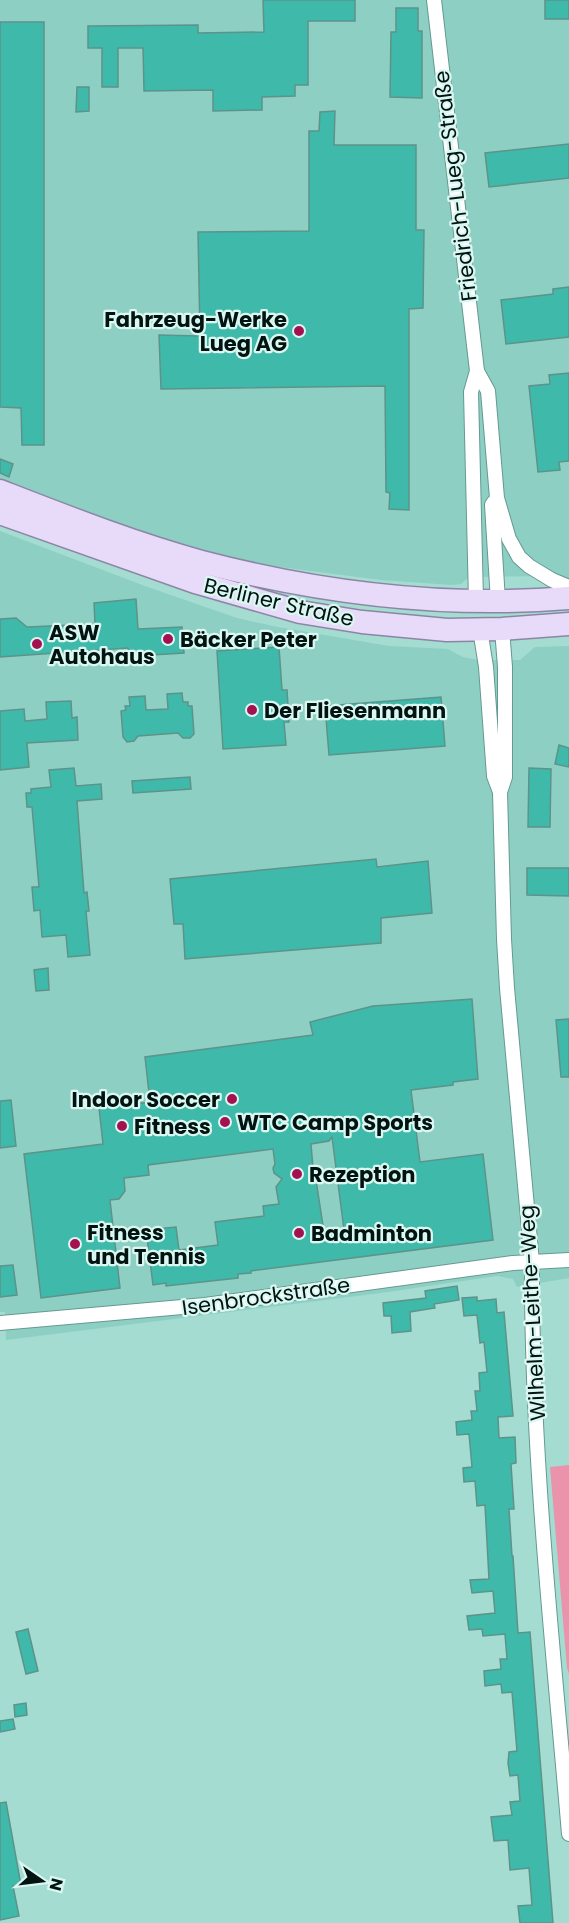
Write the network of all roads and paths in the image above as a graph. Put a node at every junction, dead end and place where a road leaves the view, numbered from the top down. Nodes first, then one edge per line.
1 (434, 0) edge
2 (477, 371) junction
3 (0, 490) edge
4 (496, 498) junction
5 (0, 513) edge
6 (569, 587) edge
7 (569, 598) edge
8 (487, 601) junction
9 (569, 624) edge
10 (491, 629) junction
11 (500, 792) junction
12 (569, 1260) edge
13 (532, 1262) junction
14 (0, 1323) edge
15 (569, 1834) edge

1 - 2 street, Friedrich-Lueg-Straße
2 - 4 street, Friedrich-Lueg-Straße
2 - 8 street, Friedrich-Lueg-Straße
3 - 8 main road, Berliner Straße
4 - 6 street, Friedrich-Lueg-Straße
4 - 8 street, Friedrich-Lueg-Straße
5 - 10 main road, Berliner Straße
7 - 8 main road, Berliner Straße
8 - 10 main road, Wilhelm-Leithe-Weg
9 - 10 main road, Berliner Straße
10 - 11 street, Wilhelm-Leithe-Weg
10 - 11 street, Wilhelm-Leithe-Weg
11 - 13 street, Wilhelm-Leithe-Weg
12 - 13 street, Isenbrockstraße
13 - 14 street, Isenbrockstraße
13 - 15 street, Wilhelm-Leithe-Weg

